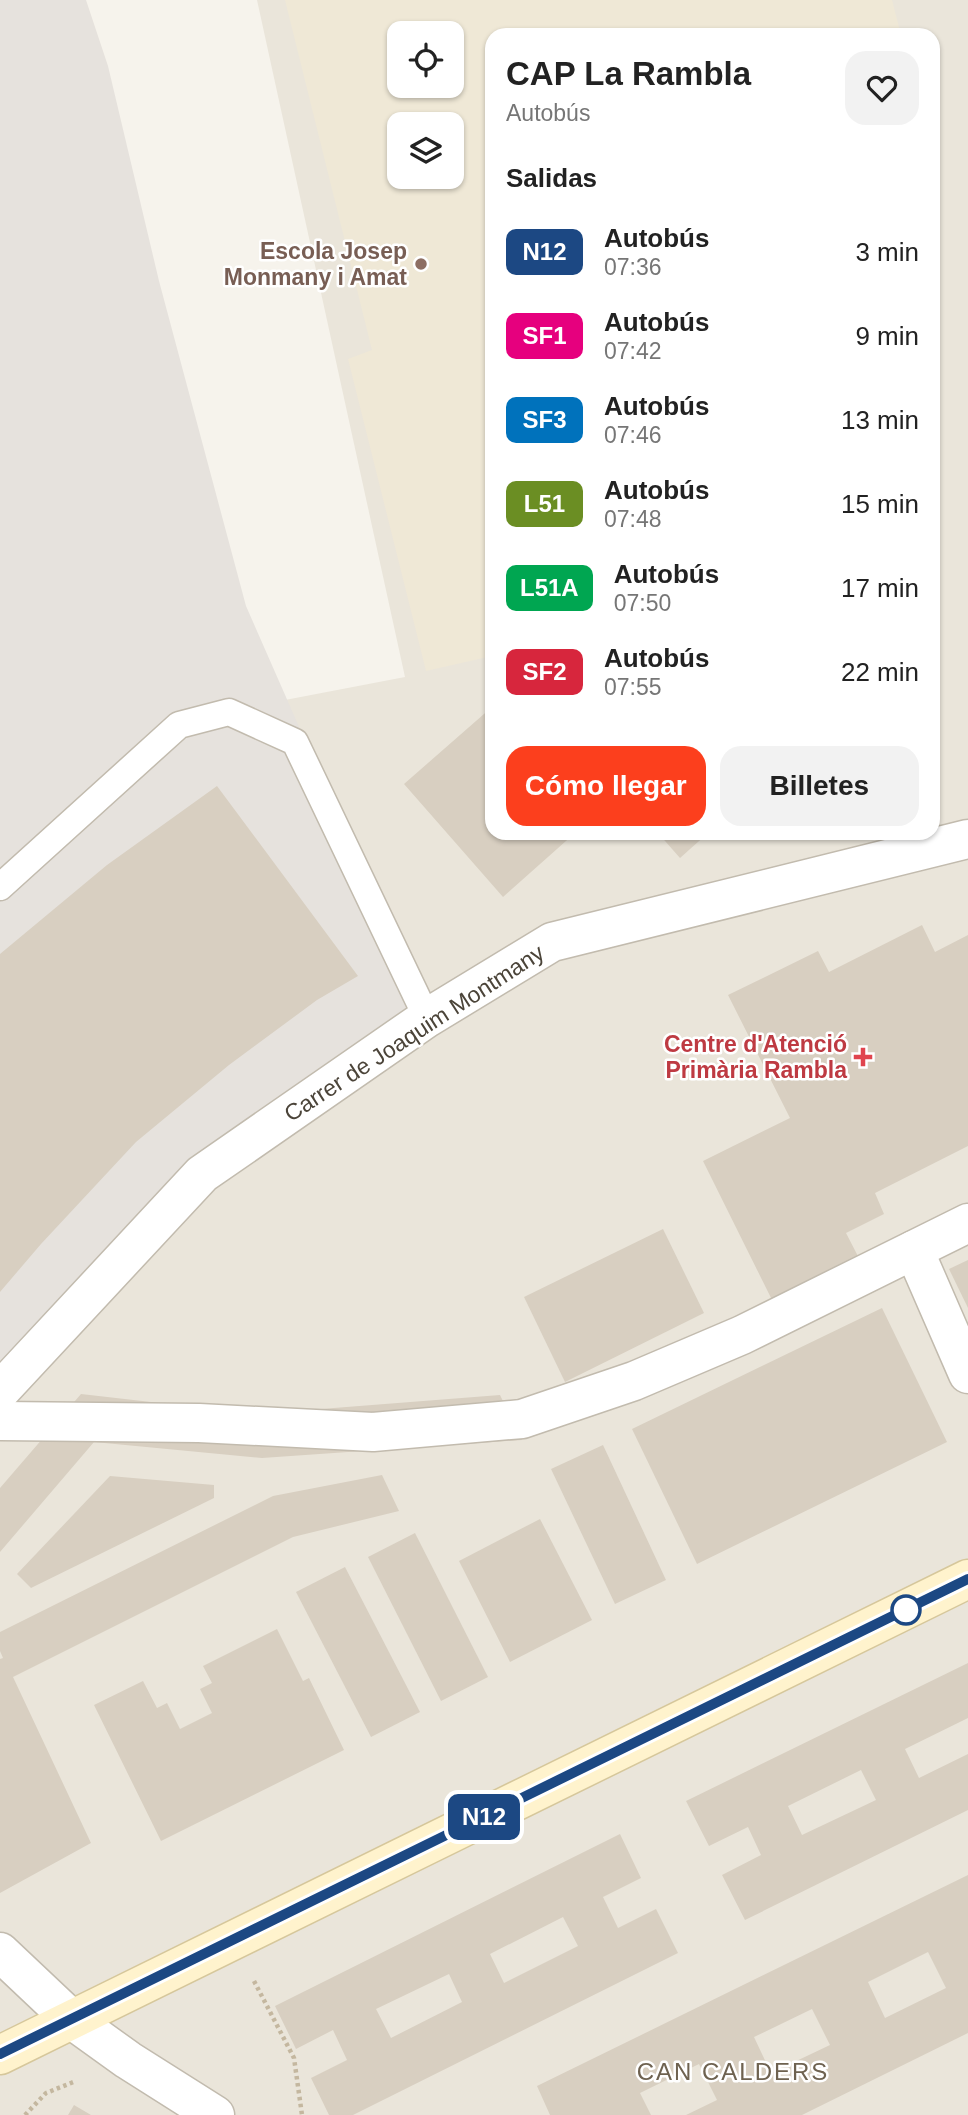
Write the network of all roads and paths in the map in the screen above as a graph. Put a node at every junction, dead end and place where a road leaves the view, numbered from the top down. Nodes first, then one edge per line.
1 (968, 839) edge
2 (0, 887) edge
3 (427, 1018) junction
4 (968, 1223) edge
5 (914, 1250) junction
6 (968, 1374) edge
7 (0, 1391) edge
8 (0, 1421) edge
9 (968, 1579) edge
10 (0, 1952) edge
11 (267, 2006) dead end
12 (71, 2019) junction
13 (0, 2054) edge
14 (215, 2115) edge
15 (302, 2115) edge

1 - 3 street, Carrer de Joaquim Montmany
2 - 3 lane
3 - 7 street, Carrer de Joaquim Montmany
4 - 5 street
5 - 6 street
5 - 8 street
9 - 12 street
10 - 12 street
11 - 15 path
12 - 13 street
12 - 14 street

